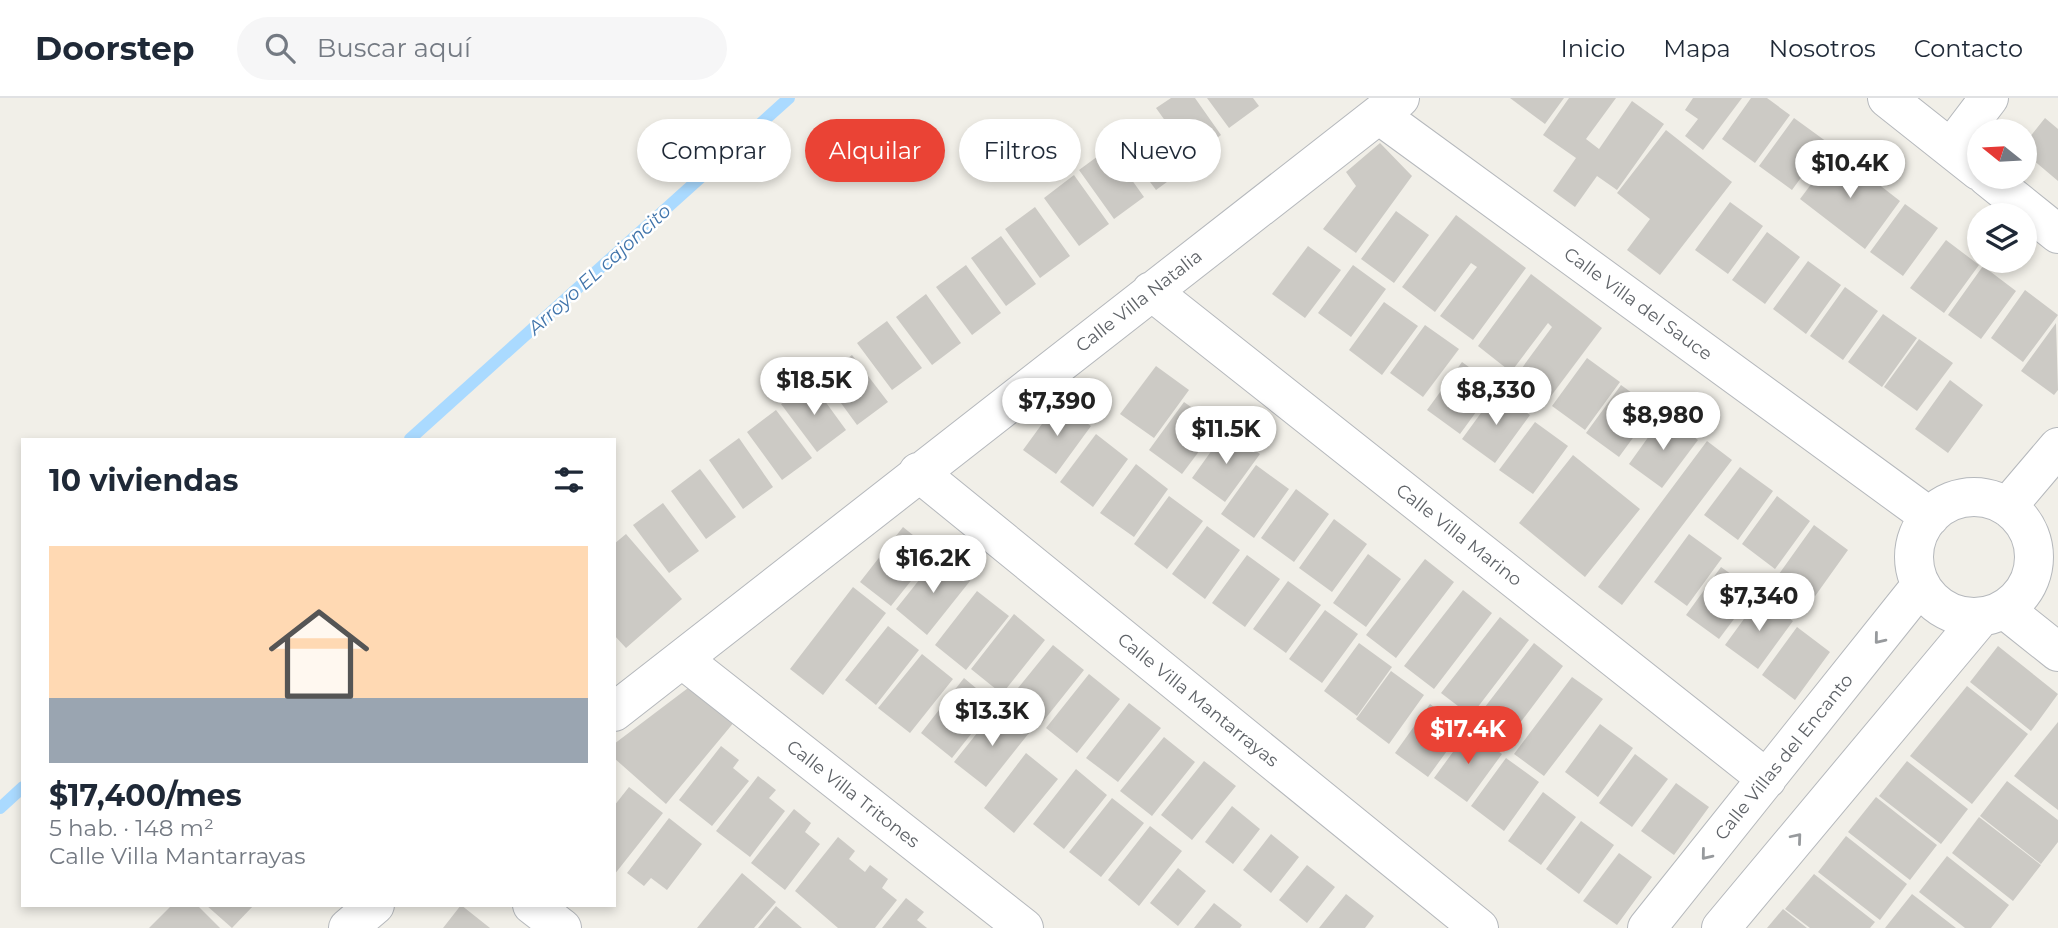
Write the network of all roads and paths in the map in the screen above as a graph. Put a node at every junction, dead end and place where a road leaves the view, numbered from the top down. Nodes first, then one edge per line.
1 (1887, 98) edge
2 (1989, 98) edge
3 (1390, 106) edge
4 (1965, 159) edge
5 (2002, 189) edge
6 (2058, 234) edge
7 (1151, 291) junction
8 (2058, 447) edge
9 (918, 472) junction
10 (2007, 507) junction
11 (1930, 517) junction
12 (2046, 575) edge
13 (1921, 585) junction
14 (1993, 613) junction
15 (2058, 652) edge
16 (682, 659) junction
17 (616, 710) edge
18 (1766, 779) junction
19 (373, 907) edge
20 (535, 907) edge
21 (348, 928) edge
22 (562, 928) edge
23 (1024, 928) edge
24 (1479, 928) edge
25 (1647, 928) edge
26 (1721, 928) edge

1 - 4 street
2 - 4 street
3 - 7 street, Calle Villa Natalia
3 - 11 street, Calle Villa del Sauce
5 - 6 street
7 - 9 street, Calle Villa Natalia
7 - 18 street, Calle Villa Marino
8 - 10 street
9 - 16 street, Calle Villa Natalia
9 - 24 street, Calle Villa Mantarrayas
10 - 11 street
10 - 12 street
11 - 13 street
12 - 14 street
13 - 14 street
13 -> 18 street, Calle Villas del Encanto
14 - 15 street
26 -> 14 street
16 - 17 street, Calle Villa Natalia
16 - 23 street, Calle Villa Tritones
18 -> 25 street, Calle Villas del Encanto
19 - 21 street
20 - 22 street

